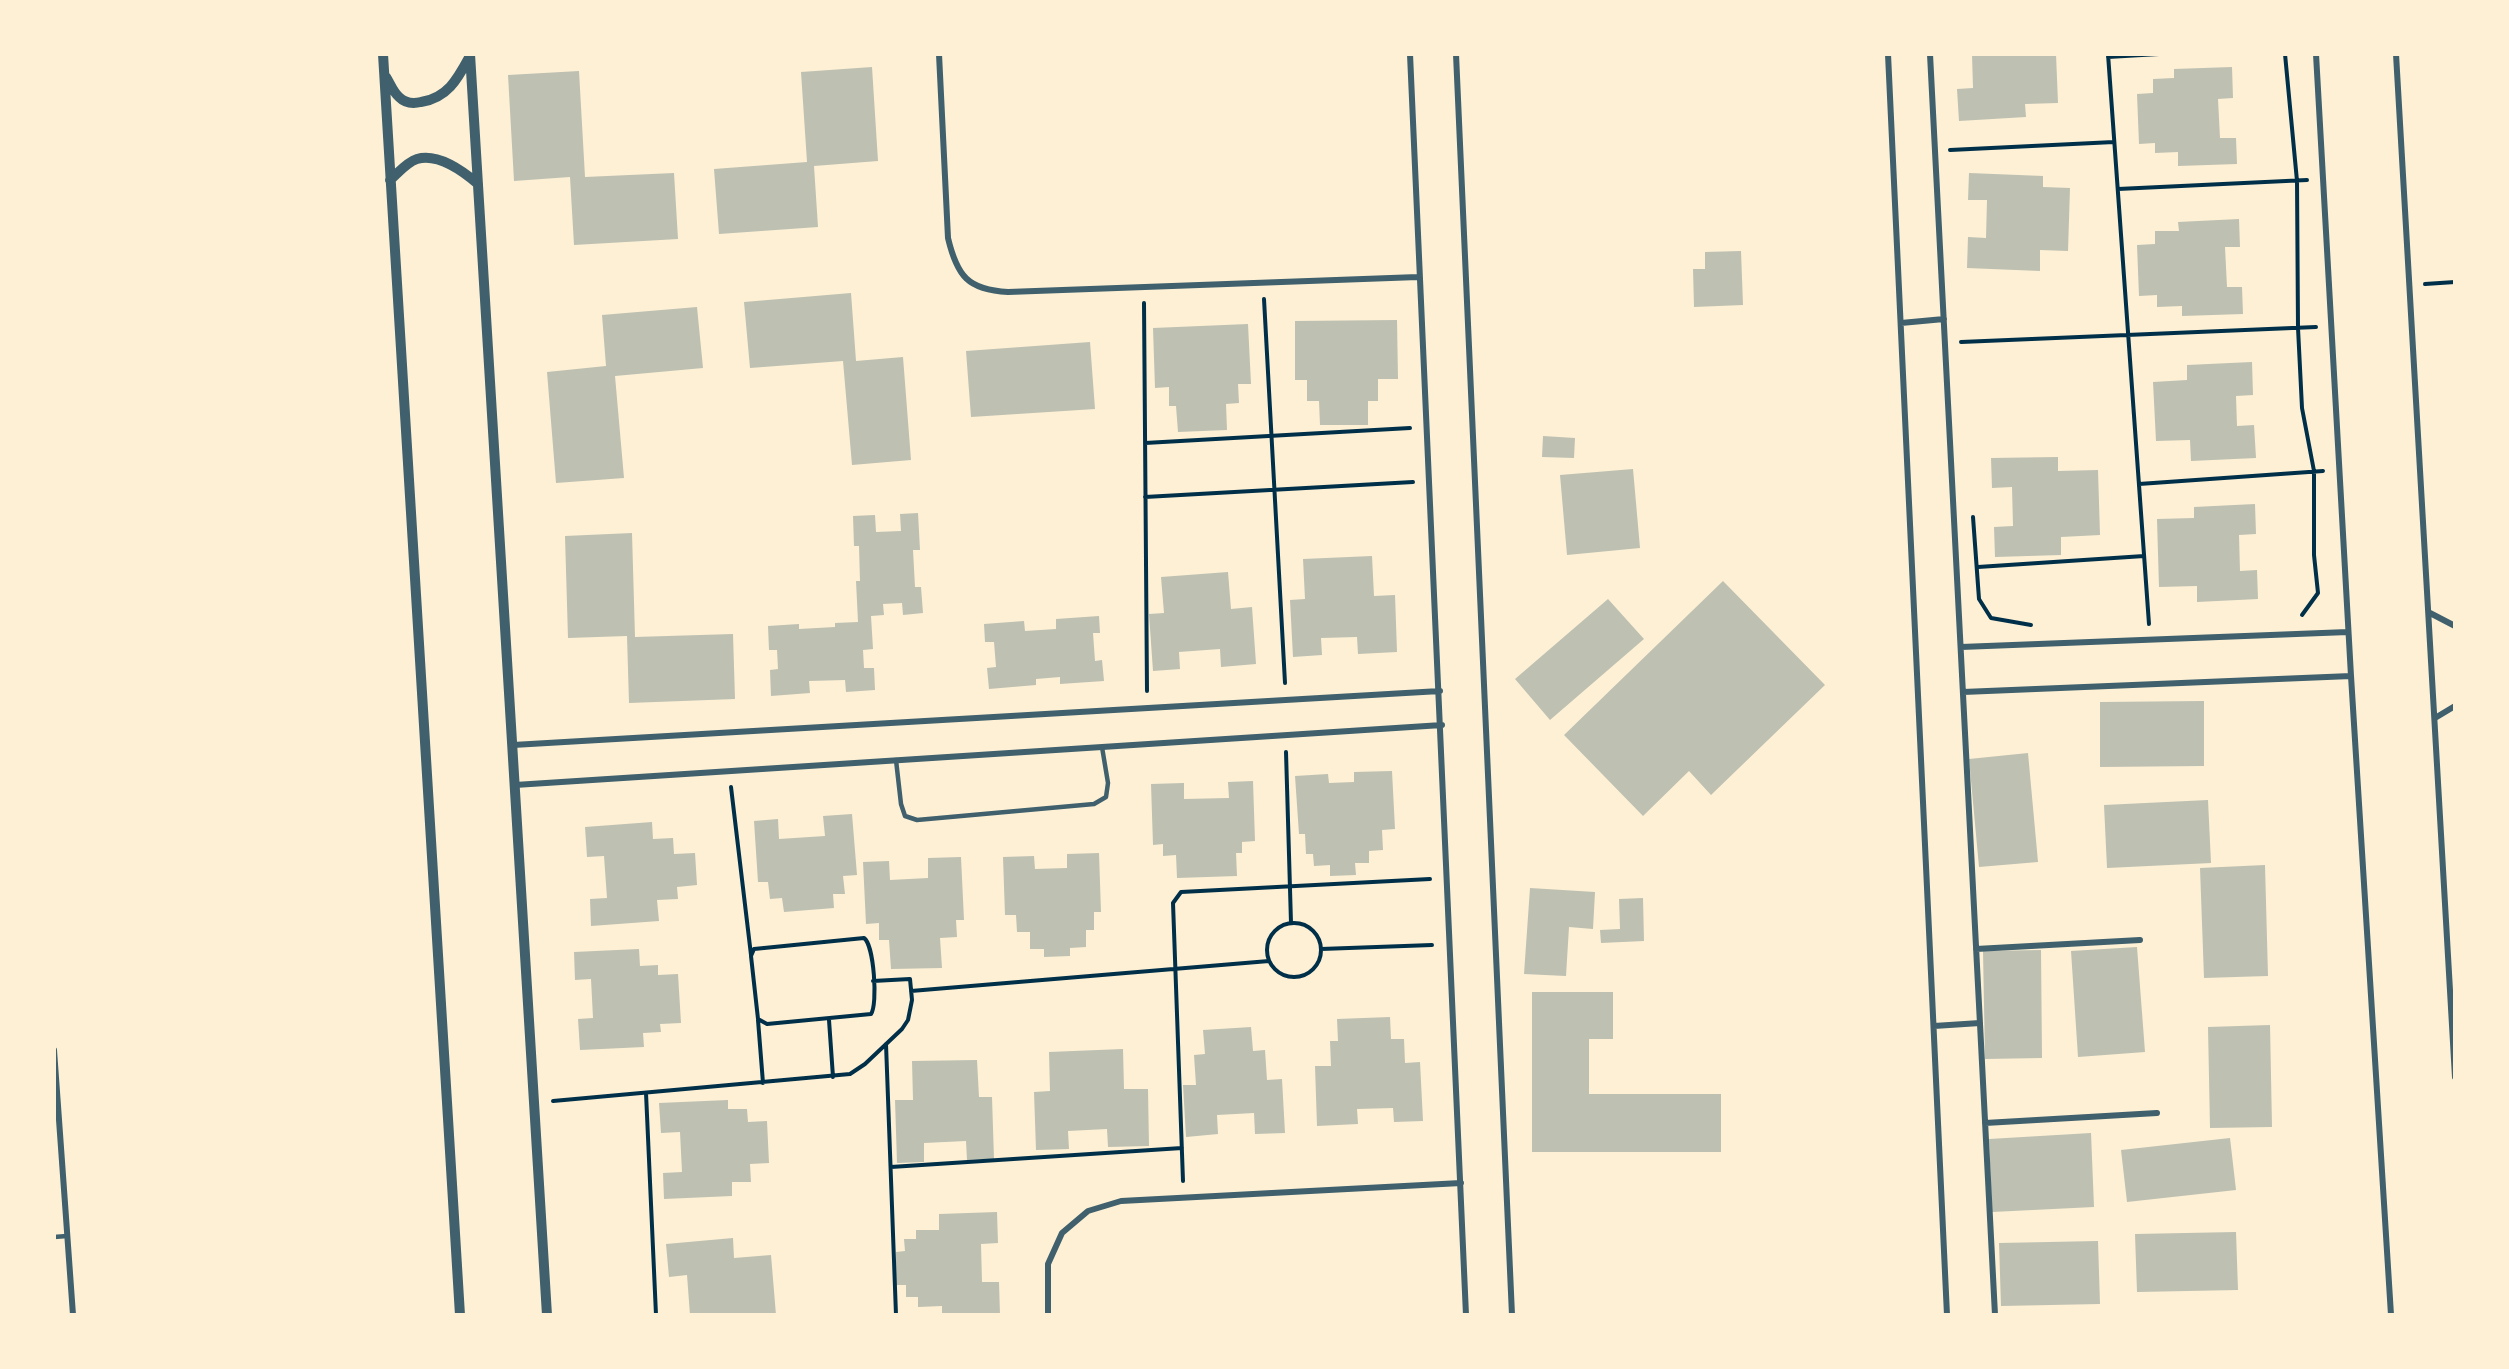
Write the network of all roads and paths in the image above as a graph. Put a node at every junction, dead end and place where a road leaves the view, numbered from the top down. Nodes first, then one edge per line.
1 (383, 54) edge
2 (939, 54) edge
3 (1410, 54) edge
4 (1456, 54) edge
5 (1888, 54) edge
6 (1930, 54) edge
7 (2158, 54) edge
8 (2285, 54) edge
9 (2316, 54) edge
10 (2396, 54) edge
11 (470, 55) edge
12 (2108, 56) edge
13 (384, 74) junction
14 (1949, 139) dead end
15 (2114, 142) junction
16 (1949, 150) junction
17 (1935, 151) junction
18 (1950, 161) dead end
19 (2323, 179) junction
20 (390, 180) junction
21 (2297, 181) junction
22 (478, 184) junction
23 (2118, 189) junction
24 (1418, 277) junction
25 (2455, 282) edge
26 (1263, 283) junction
27 (2410, 284) junction
28 (1144, 287) junction
29 (1944, 319) junction
30 (1901, 323) junction
31 (2332, 326) junction
32 (2298, 328) junction
33 (1961, 333) dead end
34 (2128, 335) junction
35 (1945, 343) junction
36 (1962, 345) dead end
37 (1426, 428) junction
38 (1271, 436) junction
39 (1145, 443) junction
40 (2339, 470) junction
41 (2314, 471) junction
42 (1429, 481) junction
43 (2139, 484) junction
44 (1275, 489) junction
45 (1145, 497) junction
46 (1972, 508) dead end
47 (2144, 556) junction
48 (1978, 567) junction
49 (1956, 568) junction
50 (2430, 613) junction
51 (2294, 616) dead end
52 (2149, 625) junction
53 (2160, 625) dead end
54 (2138, 626) dead end
55 (2455, 626) edge
56 (2041, 627) dead end
57 (2348, 632) junction
58 (2150, 640) junction
59 (1960, 647) junction
60 (2351, 676) junction
61 (1440, 691) junction
62 (1963, 692) junction
63 (1286, 700) junction
64 (2455, 706) edge
65 (1147, 708) junction
66 (2435, 718) junction
67 (1442, 725) junction
68 (1285, 735) junction
69 (513, 745) junction
70 (1102, 747) junction
71 (896, 760) junction
72 (729, 771) junction
73 (515, 785) junction
74 (1448, 878) junction
75 (1290, 885) junction
76 (1291, 923) junction
77 (2140, 940) dead end
78 (1451, 944) junction
79 (1321, 950) junction
80 (1976, 950) junction
81 (751, 956) junction
82 (1269, 962) junction
83 (1175, 971) junction
84 (873, 981) junction
85 (911, 991) junction
86 (758, 1019) junction
87 (829, 1020) junction
88 (1980, 1023) junction
89 (1934, 1026) junction
90 (886, 1044) junction
91 (54, 1050) edge
92 (833, 1077) junction
93 (2455, 1077) edge
94 (763, 1083) junction
95 (646, 1093) junction
96 (534, 1102) junction
97 (2157, 1113) dead end
98 (1985, 1123) junction
99 (1182, 1148) junction
100 (891, 1167) junction
101 (1461, 1183) junction
102 (1183, 1198) junction
103 (67, 1236) junction
104 (54, 1237) edge
105 (73, 1315) edge
106 (460, 1315) edge
107 (547, 1315) edge
108 (656, 1315) edge
109 (896, 1315) edge
110 (1048, 1315) edge
111 (1466, 1315) edge
112 (1512, 1315) edge
113 (1947, 1315) edge
114 (1995, 1315) edge
115 (2391, 1315) edge

1 - 13 street
2 - 28 street
3 - 24 street
4 - 112 street
5 - 30 street
6 - 17 street
7 - 12 path
8 - 21 path
9 - 19 street
10 - 27 street
11 - 13 street
11 - 22 street
12 - 15 path
13 - 20 street
14 - 16 path
15 - 16 path
15 - 23 path
16 - 17 path
16 - 18 path
17 - 29 street
19 - 21 path
19 - 31 street
20 - 22 street
20 - 106 street
21 - 23 path
21 - 32 path
22 - 69 street
23 - 34 path
24 - 26 street
24 - 37 street
25 - 27 path
26 - 28 street
26 - 38 path
27 - 50 street
28 - 39 path
29 - 30 street
29 - 35 street
30 - 89 street
31 - 32 path
31 - 40 street
32 - 34 path
32 - 41 path
33 - 36 path
34 - 35 path
34 - 43 path
35 - 49 street
37 - 38 path
37 - 42 street
38 - 39 path
38 - 44 path
39 - 45 path
40 - 41 path
40 - 57 street
41 - 43 path
41 - 51 path
42 - 44 path
42 - 61 street
43 - 47 path
44 - 45 path
44 - 63 path
45 - 65 path
46 - 48 path
47 - 48 path
47 - 52 path
48 - 49 path
48 - 56 path
49 - 59 street
50 - 55 street
50 - 66 street
52 - 53 path
52 - 54 path
52 - 58 path
57 - 58 street
57 - 60 street
58 - 59 street
59 - 62 street
60 - 62 street
60 - 115 street
61 - 63 street
61 - 67 street
62 - 80 street
63 - 65 street
64 - 66 street
65 - 69 street
66 - 93 street
67 - 68 street
67 - 74 street
68 - 70 street
68 - 75 path
69 - 73 street
70 - 71 street
70 - 71 lane
71 - 72 street
72 - 73 street
72 - 81 path
73 - 96 street
74 - 75 path
74 - 78 street
75 - 76 path
75 - 83 path
76 - 79 path
76 - 82 path
77 - 80 street
78 - 79 path
78 - 101 street
79 - 82 path
80 - 88 street
81 - 84 path
81 - 86 path
82 - 83 path
83 - 85 path
83 - 99 path
84 - 85 path
84 - 87 path
85 - 90 path
86 - 87 path
86 - 94 path
87 - 92 path
88 - 89 street
88 - 98 street
89 - 113 street
90 - 92 path
90 - 100 path
91 - 103 street
92 - 94 path
94 - 95 path
95 - 96 path
95 - 108 path
96 - 107 street
97 - 98 street
98 - 114 street
99 - 100 path
99 - 102 path
100 - 109 path
101 - 102 street
101 - 111 street
102 - 110 street
103 - 104 lane
103 - 105 street

